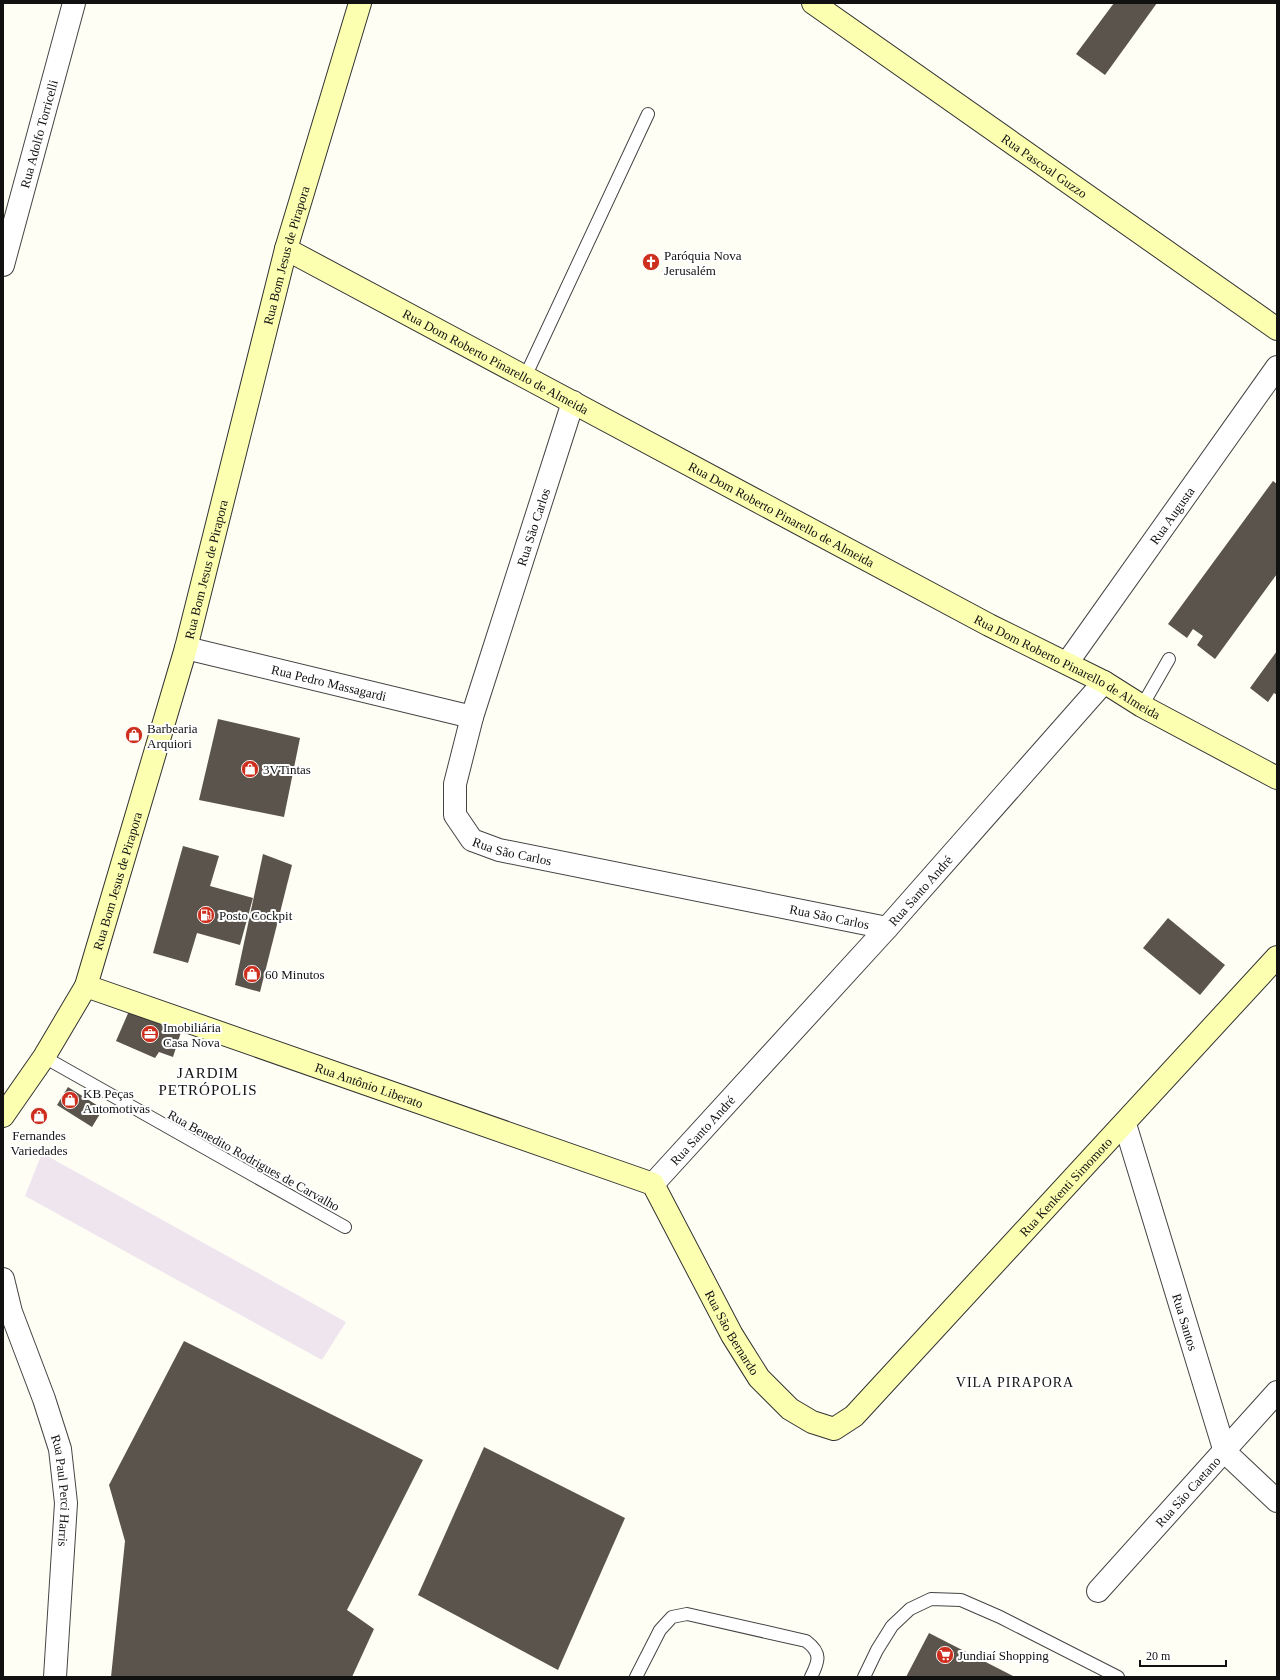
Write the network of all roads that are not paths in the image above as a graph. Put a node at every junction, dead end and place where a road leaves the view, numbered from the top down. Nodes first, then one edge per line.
1 (74, 3) edge
2 (360, 3) edge
3 (813, 3) edge
4 (648, 114) dead end
5 (286, 249) junction
6 (3, 265) edge
7 (1277, 329) edge
8 (1277, 367) edge
9 (525, 377) junction
10 (573, 402) junction
11 (186, 648) junction
12 (1169, 660) dead end
13 (1067, 663) junction
14 (1104, 682) junction
15 (1142, 706) junction
16 (472, 717) junction
17 (1277, 778) edge
18 (887, 928) junction
19 (1277, 957) edge
20 (86, 986) junction
21 (44, 1057) junction
22 (3, 1116) edge
23 (1125, 1124) junction
24 (652, 1184) junction
25 (345, 1228) dead end
26 (3, 1278) edge
27 (7, 1308) edge
28 (1277, 1392) edge
29 (854, 1416) joint
30 (1225, 1452) junction
31 (1277, 1501) edge
32 (1098, 1591) dead end
33 (55, 1677) edge
34 (636, 1677) edge
35 (811, 1677) edge
36 (864, 1677) edge
37 (1118, 1677) edge

1 - 6 street, Rua Adolfo Torricelli
2 - 5 street, Rua Bom Jesus de Pirapora
3 - 7 street, Rua Pascoal Guzzo
4 - 9 lane
5 - 9 street, Rua Dom Roberto Pinarello de Almeida
5 - 11 street, Rua Bom Jesus de Pirapora
8 - 13 street, Rua Augusta
9 - 10 street, Rua Dom Roberto Pinarello de Almeida
10 - 13 street, Rua Dom Roberto Pinarello de Almeida
10 - 16 street, Rua São Carlos
11 - 16 street, Rua Pedro Massagardi
11 - 20 street, Rua Bom Jesus de Pirapora
12 - 15 lane
13 - 14 street, Rua Dom Roberto Pinarello de Almeida
14 - 15 street, Rua Dom Roberto Pinarello de Almeida
14 - 18 street, Rua Santo André
15 - 17 street, Rua Dom Roberto Pinarello de Almeida
16 - 18 street, Rua São Carlos
18 - 24 street, Rua Santo André
19 - 23 street, Rua Kenkenti Simomoto
20 - 21 street, Rua Bom Jesus de Pirapora
20 - 24 street, Rua Antônio Liberato
21 - 22 street, Rua Bom Jesus de Pirapora
21 - 25 lane, Rua Benedito Rodrigues de Carvalho
23 - 29 street, Rua Kenkenti Simomoto
23 - 30 street, Rua Santos
24 - 29 street, Rua São Bernardo
26 - 27 street, Rua Paul Perci Harris
27 - 33 street, Rua Paul Perci Harris
28 - 30 street, Rua São Caetano
30 - 31 street, Rua Santos
30 - 32 street, Rua São Caetano
34 - 35 lane
36 - 37 lane

